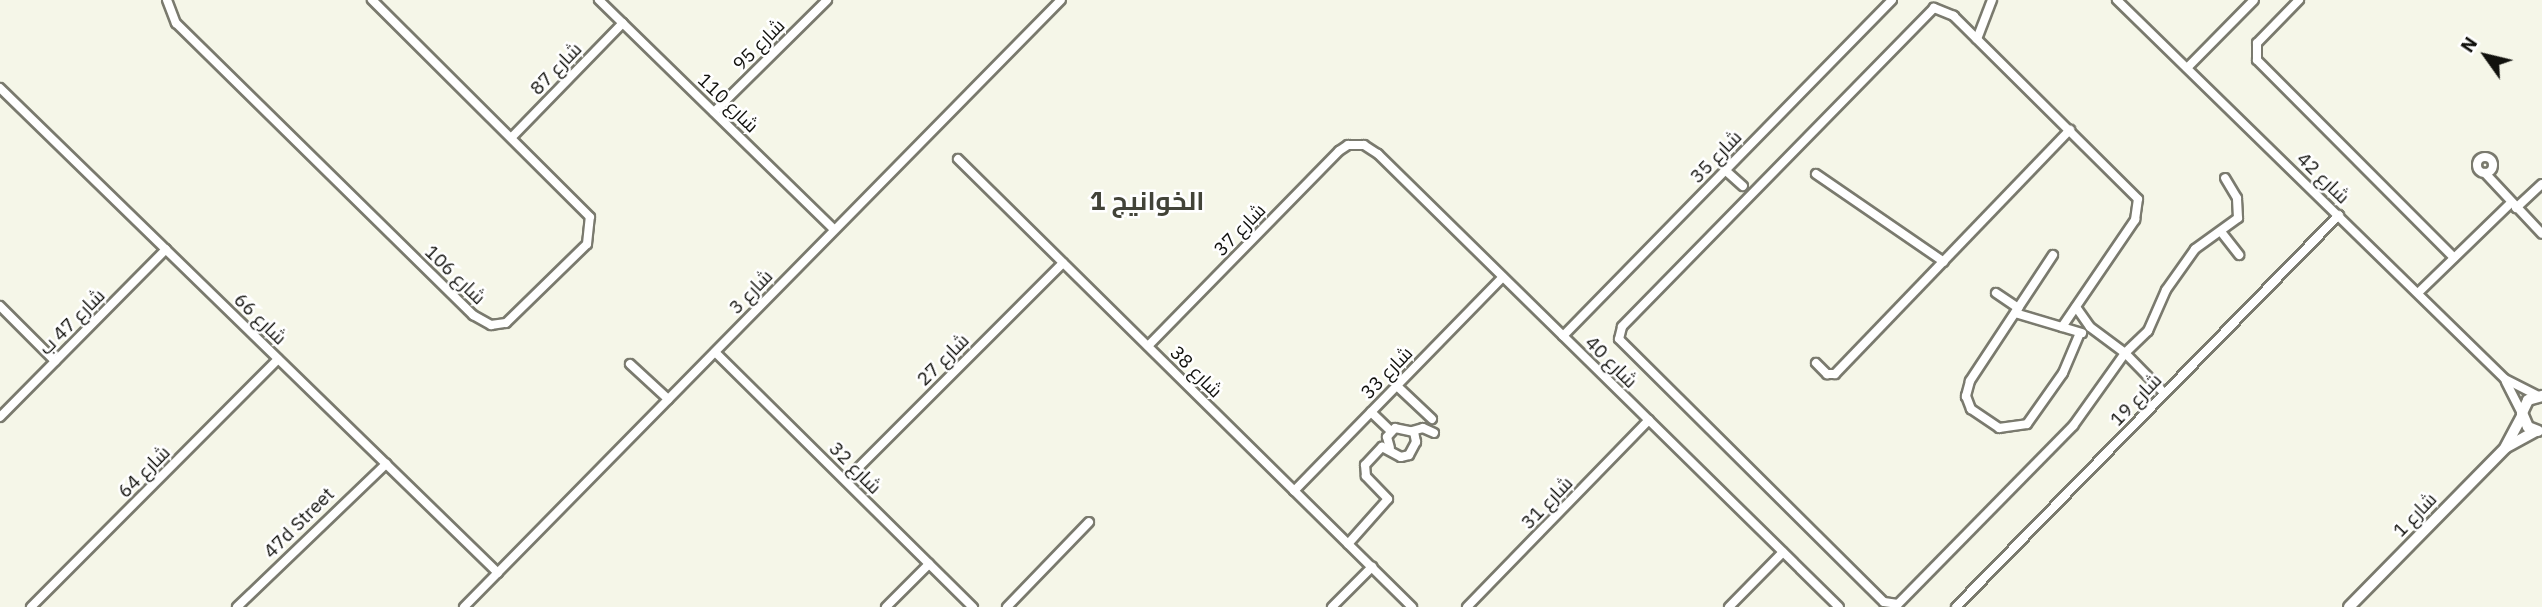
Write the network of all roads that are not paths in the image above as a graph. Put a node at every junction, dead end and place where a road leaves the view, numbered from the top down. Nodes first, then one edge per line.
1 (167, 0) edge
2 (372, 0) edge
3 (599, 0) edge
4 (826, 0) edge
5 (1061, 0) edge
6 (1892, 0) edge
7 (1992, 0) edge
8 (2117, 0) edge
9 (2254, 0) edge
10 (2299, 0) edge
11 (623, 23) junction
12 (1977, 39) junction
13 (2187, 68) junction
14 (0, 88) edge
15 (714, 112) junction
16 (2070, 130) junction
17 (512, 137) junction
18 (1359, 144) joint
19 (958, 159) dead end
20 (1725, 170) junction
21 (2484, 173) dead end
22 (1816, 174) dead end
23 (2225, 178) dead end
24 (2542, 184) edge
25 (1747, 189) junction
26 (2513, 205) junction
27 (2339, 215) junction
28 (834, 229) junction
29 (2222, 233) junction
30 (2542, 234) edge
31 (166, 249) junction
32 (2239, 255) dead end
33 (2053, 256) dead end
34 (2454, 258) junction
35 (1063, 262) junction
36 (1944, 262) junction
37 (1503, 277) junction
38 (1996, 293) dead end
39 (2418, 293) junction
40 (0, 306) edge
41 (2076, 307) junction
42 (2016, 310) junction
43 (2062, 327) junction
44 (2094, 331) junction
45 (2080, 333) junction
46 (1563, 336) junction
47 (1148, 346) junction
48 (715, 352) junction
49 (2125, 353) junction
50 (278, 359) junction
51 (55, 360) junction
52 (1816, 363) dead end
53 (630, 364) dead end
54 (2505, 379) junction
55 (1396, 386) junction
56 (2164, 393) junction
57 (2540, 396) edge
58 (668, 399) junction
59 (1371, 412) junction
60 (2522, 414) junction
61 (0, 417) edge
62 (1432, 419) dead end
63 (1649, 420) junction
64 (1391, 431) junction
65 (1412, 431) junction
66 (2539, 431) edge
67 (1434, 433) dead end
68 (1390, 448) junction
69 (2505, 448) junction
70 (386, 464) junction
71 (846, 480) junction
72 (1294, 491) junction
73 (1089, 522) dead end
74 (1348, 544) junction
75 (1783, 552) junction
76 (929, 564) junction
77 (1372, 567) junction
78 (498, 573) junction
79 (31, 607) edge
80 (237, 607) edge
81 (464, 607) edge
82 (886, 607) edge
83 (973, 607) edge
84 (1007, 607) edge
85 (1332, 607) edge
86 (1412, 607) edge
87 (1467, 607) edge
88 (1729, 607) edge
89 (1839, 607) edge
90 (1956, 607) edge
91 (2349, 607) edge

1 - 17 street, شارع 106
2 - 17 street, شارع 106
3 - 11 street, شارع 110
4 - 15 street, شارع 95
5 - 28 street, شارع 3
6 - 20 street, شارع 35
7 - 12 street
8 - 13 street, شارع 42
9 - 13 street
10 - 34 street
11 - 15 street, شارع 110
11 - 17 street, شارع 87
12 - 16 street
12 - 25 street
13 - 27 street, شارع 42
14 - 31 street, شارع 66
15 - 28 street, شارع 110
16 - 36 street
16 - 41 street
18 - 37 street, شارع 40
18 - 47 street, شارع 37
19 - 35 street, شارع 38
20 - 25 street
20 - 46 street, شارع 35
21 - 26 street
22 - 36 street
23 - 29 street
24 - 26 street
25 - 49 street
26 - 30 street
26 - 34 street
27 - 39 street, شارع 42
27 - 56 street, شارع 19
28 - 48 street, شارع 3
29 - 32 street
29 - 49 street
31 - 50 street, شارع 66
31 - 51 street, شارع 47 ب
33 - 42 street
34 - 39 street
35 - 47 street, شارع 38
35 - 71 street, شارع 27
36 - 52 street
37 - 46 street, شارع 40
37 - 55 street, شارع 33
38 - 42 street
39 - 54 street, شارع 42
40 - 51 street
41 - 43 street
41 - 44 street
42 - 43 street
42 - 45 street
43 - 45 street
44 - 45 street
44 - 49 street
46 - 63 street, شارع 40
47 - 72 street, شارع 38
48 - 58 street, شارع 3
48 - 71 street, شارع 32
49 - 56 street
50 - 70 street, شارع 66
50 - 79 street, شارع 64
51 - 61 street, شارع 47 ب
53 - 58 street
54 - 57 street, شارع 42
54 - 60 street, شارع 42
55 - 59 street, شارع 33
55 - 62 street
56 - 90 street, شارع 19
57 - 60 street, شارع 1
58 - 78 street, شارع 3
59 - 64 street
59 - 72 street, شارع 33
60 - 66 street
60 - 69 street, شارع 1
63 - 75 street, شارع 40
63 - 87 street, شارع 31
64 - 65 street
64 - 68 street
65 - 67 street
65 - 68 street
66 - 69 street, شارع 1
68 - 74 street
69 - 91 street, شارع 1
70 - 78 street, شارع 66
70 - 80 street, 47d Street
71 - 76 street, شارع 32
72 - 74 street, شارع 38
73 - 84 street
74 - 77 street, شارع 38
75 - 88 street
75 - 89 street, شارع 40
76 - 82 street
76 - 83 street, شارع 32
77 - 85 street
77 - 86 street, شارع 38
78 - 81 street, شارع 3

